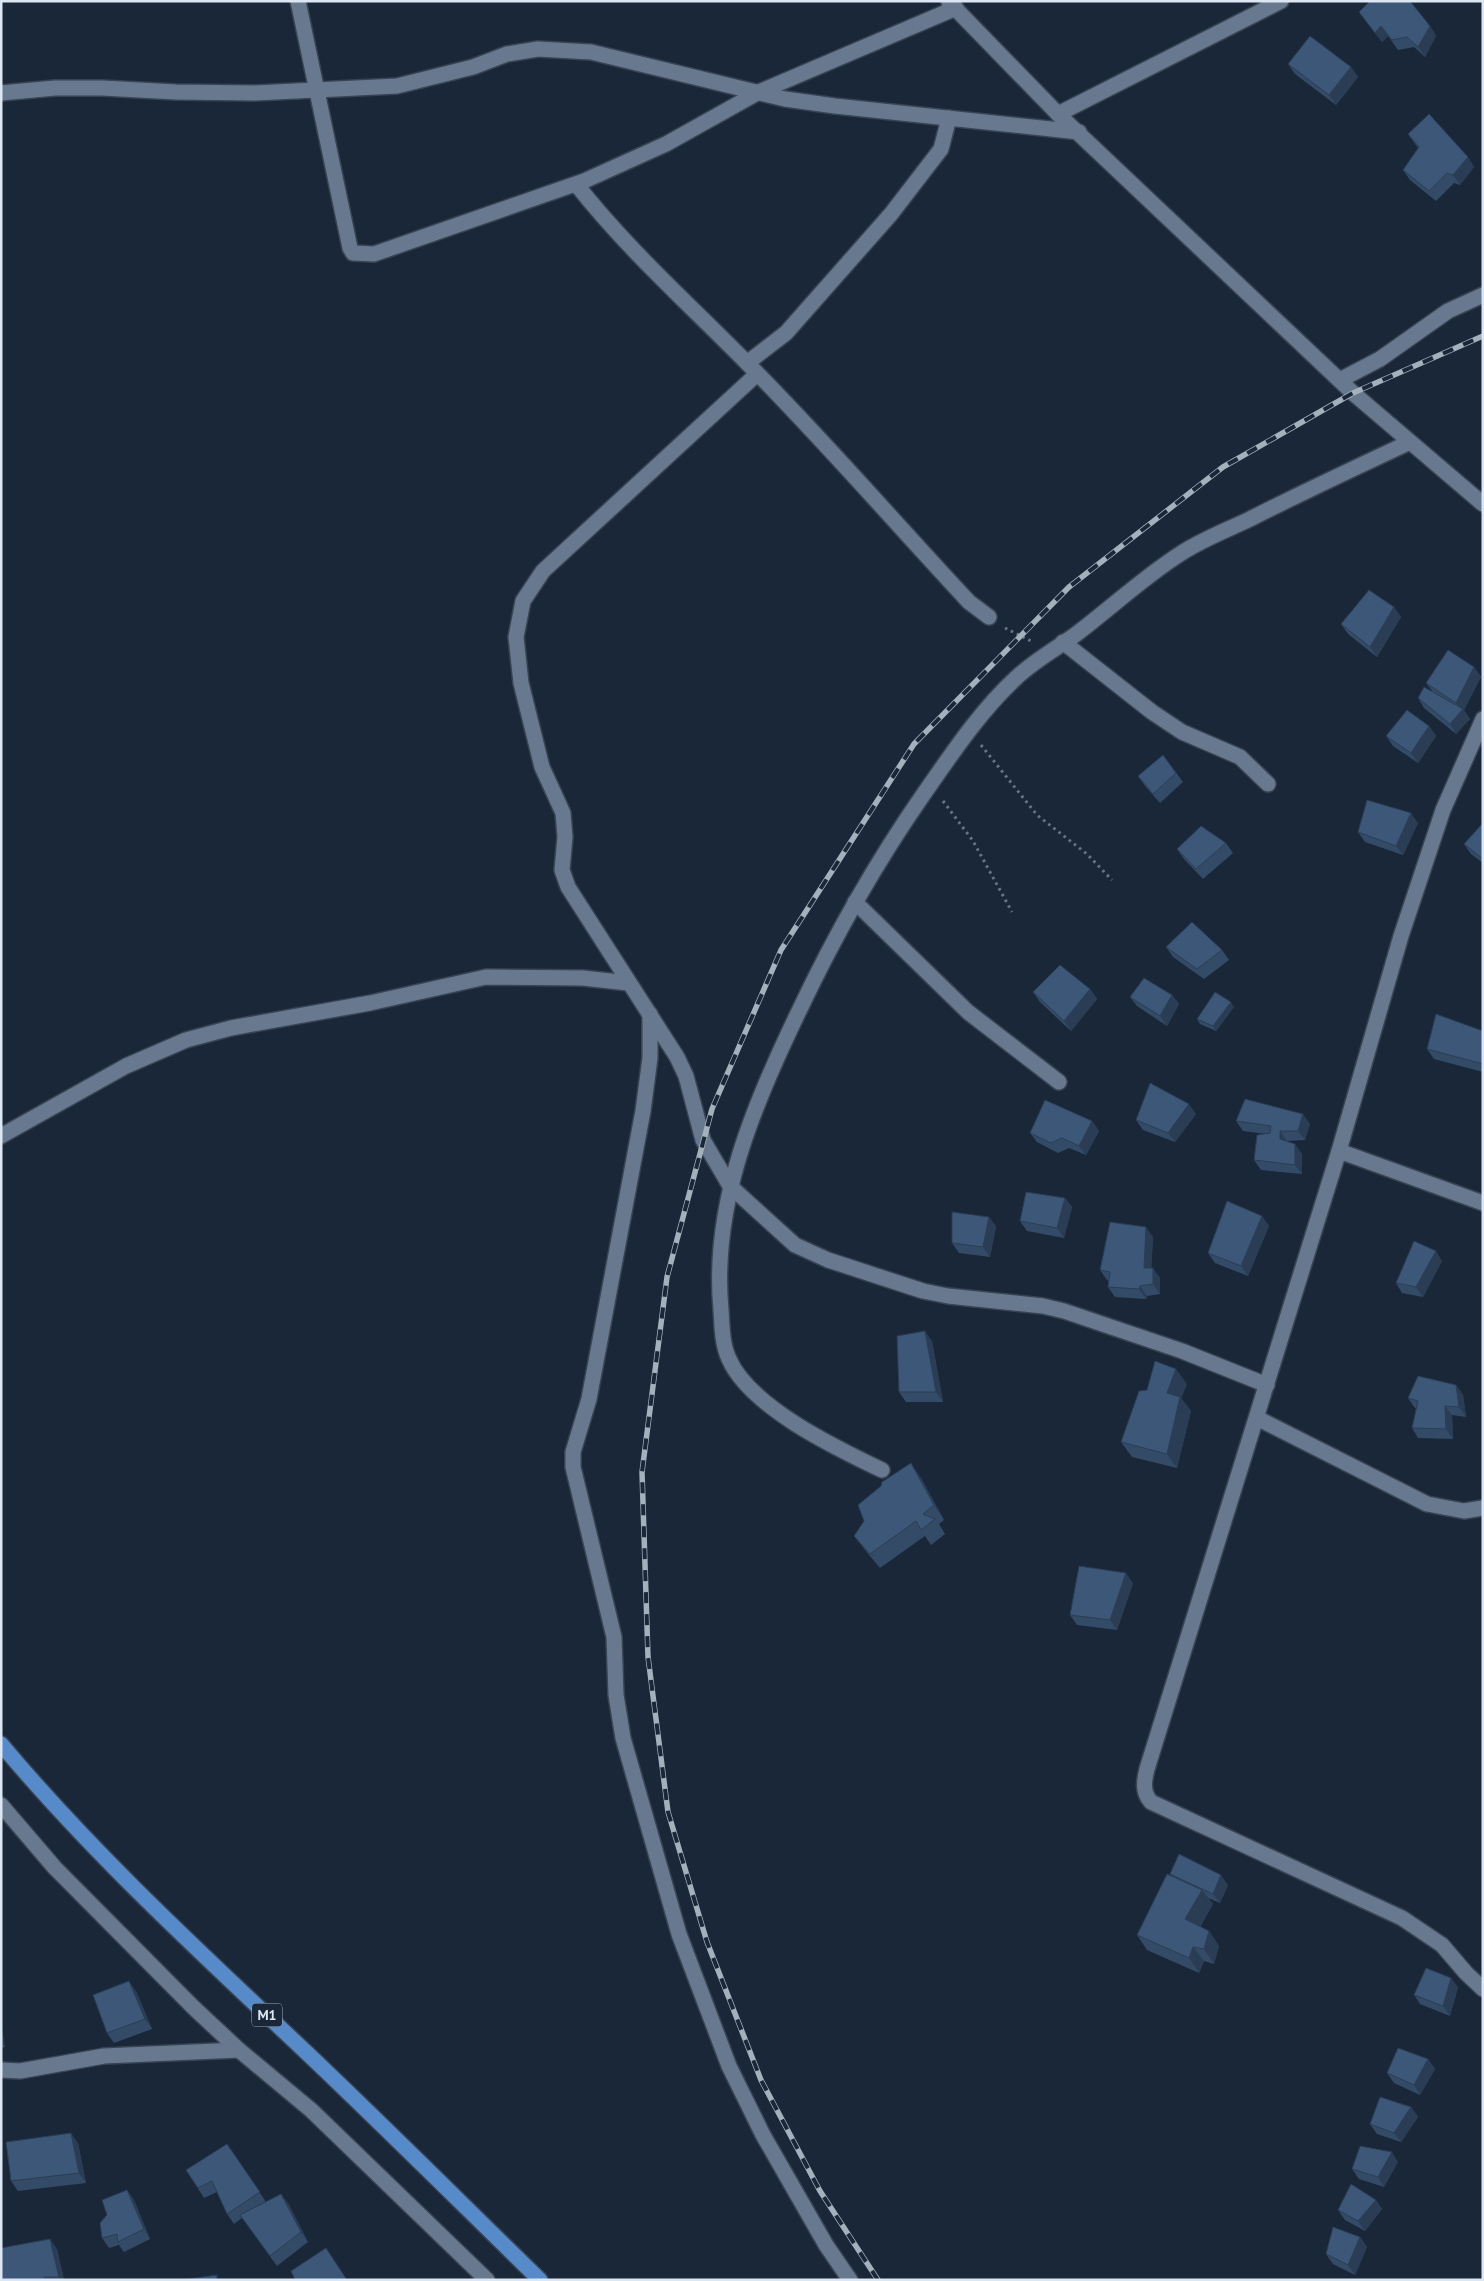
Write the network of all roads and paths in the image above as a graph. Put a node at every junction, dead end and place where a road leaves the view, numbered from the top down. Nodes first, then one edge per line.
1 (298, 1) edge
2 (1281, 1) edge
3 (952, 4) edge
4 (316, 90) junction
5 (760, 92) junction
6 (1, 93) edge
7 (1058, 114) junction
8 (949, 118) junction
9 (1079, 132) junction
10 (576, 184) junction
11 (1483, 295) edge
12 (752, 369) junction
13 (1340, 380) junction
14 (1410, 442) junction
15 (1483, 504) edge
16 (989, 617) joint
17 (1057, 646) junction
18 (1483, 719) edge
19 (969, 732) junction
20 (931, 784) junction
21 (1268, 784) dead end
22 (1112, 880) dead end
23 (855, 902) junction
24 (1012, 912) dead end
25 (628, 983) junction
26 (650, 1013) junction
27 (1059, 1082) dead end
28 (1, 1136) edge
29 (1339, 1151) junction
30 (730, 1186) junction
31 (1483, 1203) edge
32 (1267, 1385) junction
33 (1256, 1418) junction
34 (882, 1470) dead end
35 (1483, 1508) edge
36 (1, 1744) edge
37 (1, 1805) edge
38 (1483, 1988) edge
39 (239, 2050) junction
40 (1, 2070) edge
41 (487, 2280) edge
42 (540, 2280) edge
43 (850, 2280) edge

1 - 4 street
2 - 7 street
3 - 5 street
3 - 7 street
4 - 5 street
4 - 6 street
4 - 10 street
5 - 8 street
5 - 10 street
7 - 9 street
8 - 9 street
8 - 12 street
9 - 13 street
10 - 12 street
11 - 13 street
12 - 16 street
12 - 25 street
13 - 14 street
14 - 15 street
14 - 17 street
16 - 17 path
17 - 19 street
17 - 21 street
18 - 29 street
19 - 20 street
19 - 22 path
20 - 23 street
20 - 24 path
23 - 27 street
23 - 30 street
25 - 26 street
25 - 28 street
26 - 30 street
26 - 43 street
29 - 31 street
29 - 32 street
30 - 32 street
30 - 34 street
32 - 33 street
33 - 35 street
33 - 38 street
36 - 42 main road, M1
37 - 39 street
39 - 40 street
39 - 41 street

